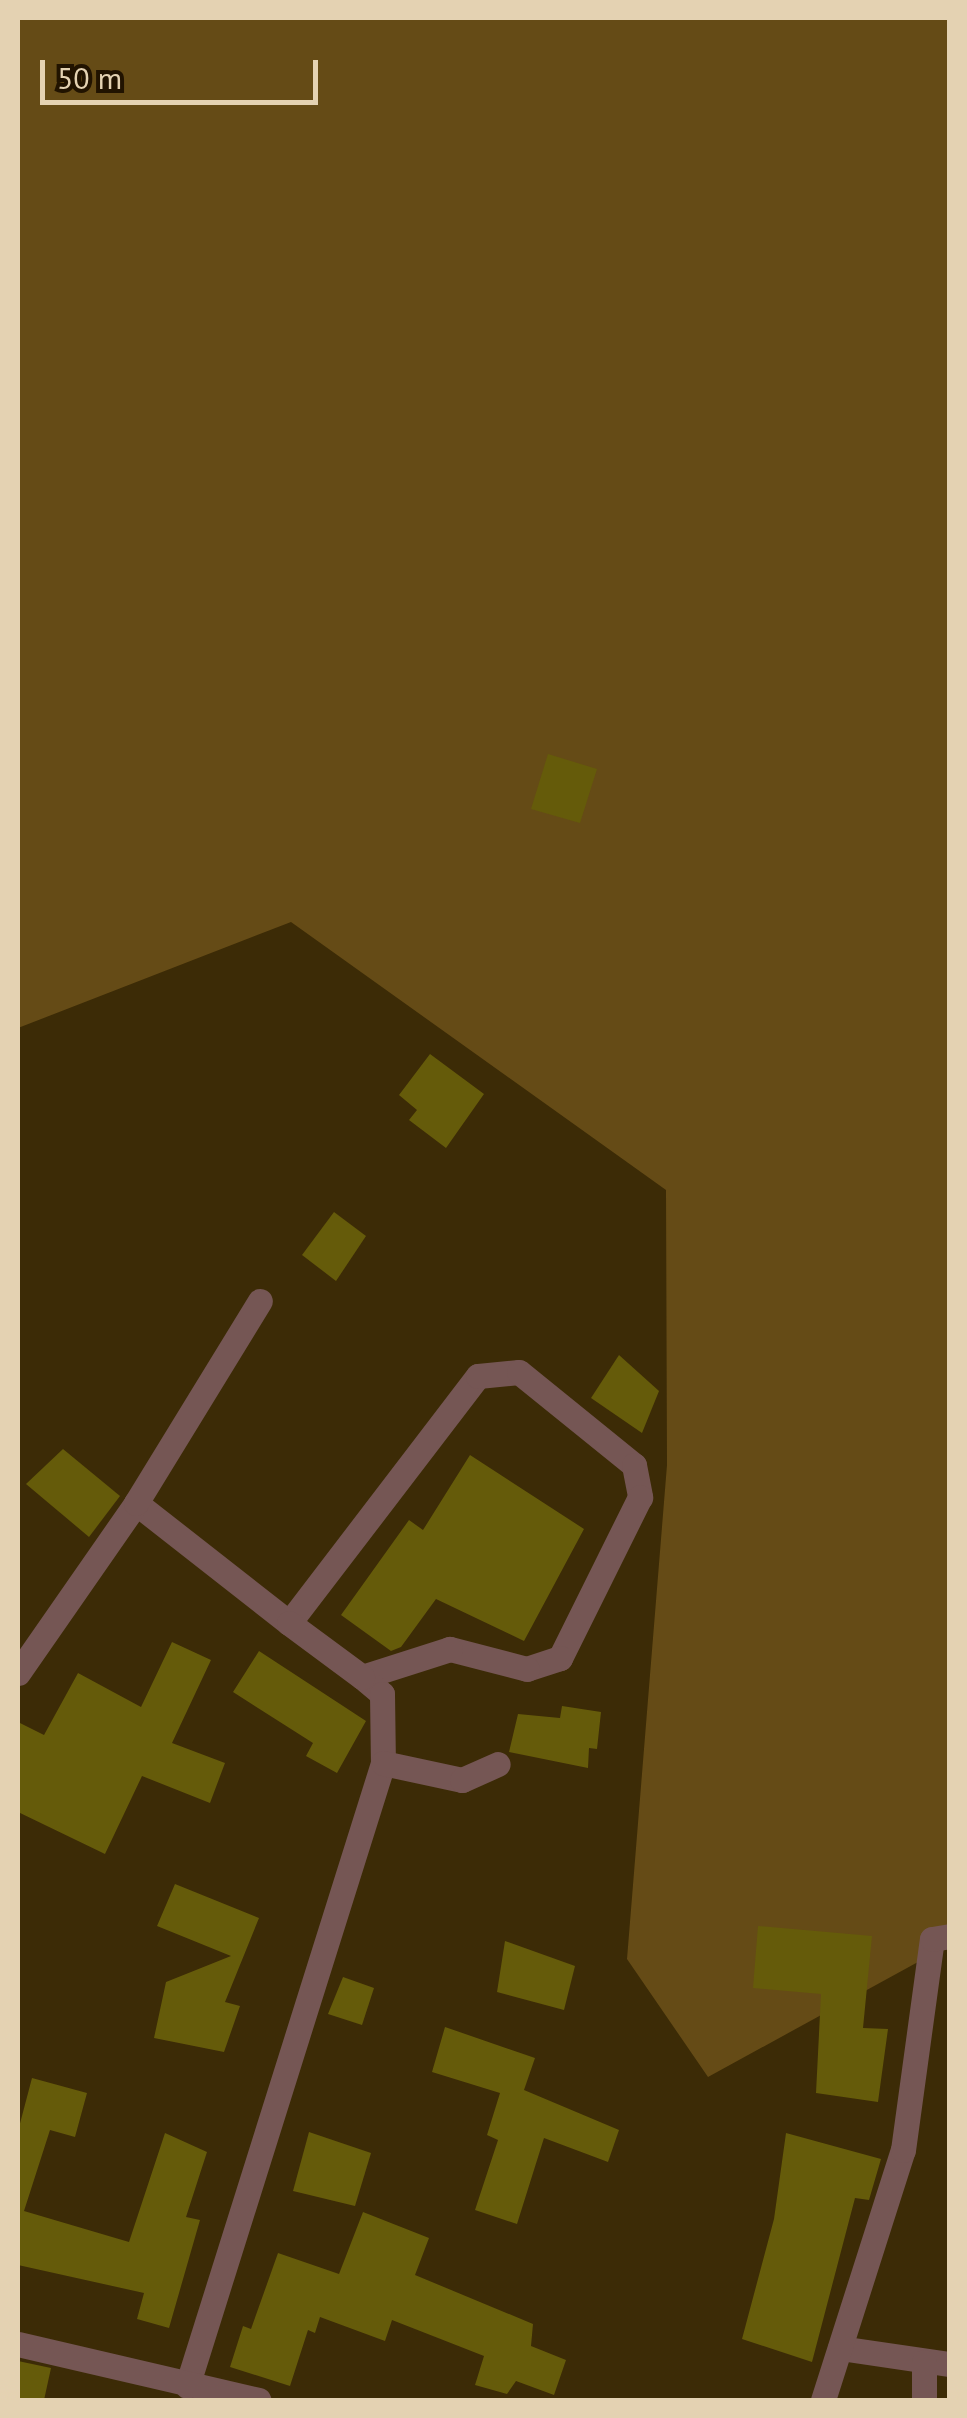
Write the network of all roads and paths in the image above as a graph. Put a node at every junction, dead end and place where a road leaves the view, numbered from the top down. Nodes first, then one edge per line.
1 (260, 1301) dead end
2 (136, 1503) junction
3 (289, 1624) junction
4 (18, 1673) edge
5 (362, 1677) junction
6 (384, 1763) junction
7 (498, 1764) dead end
8 (950, 1936) edge
9 (18, 2344) edge
10 (840, 2348) junction
11 (937, 2363) edge
12 (186, 2386) junction
13 (258, 2400) edge
14 (823, 2400) edge
15 (924, 2400) edge

1 - 2 street
2 - 3 street
2 - 4 street
3 - 5 street
3 - 5 street
5 - 6 street
6 - 7 street
6 - 12 street
8 - 10 street
9 - 12 street
10 - 11 street
10 - 14 street
11 - 15 street
12 - 13 street

